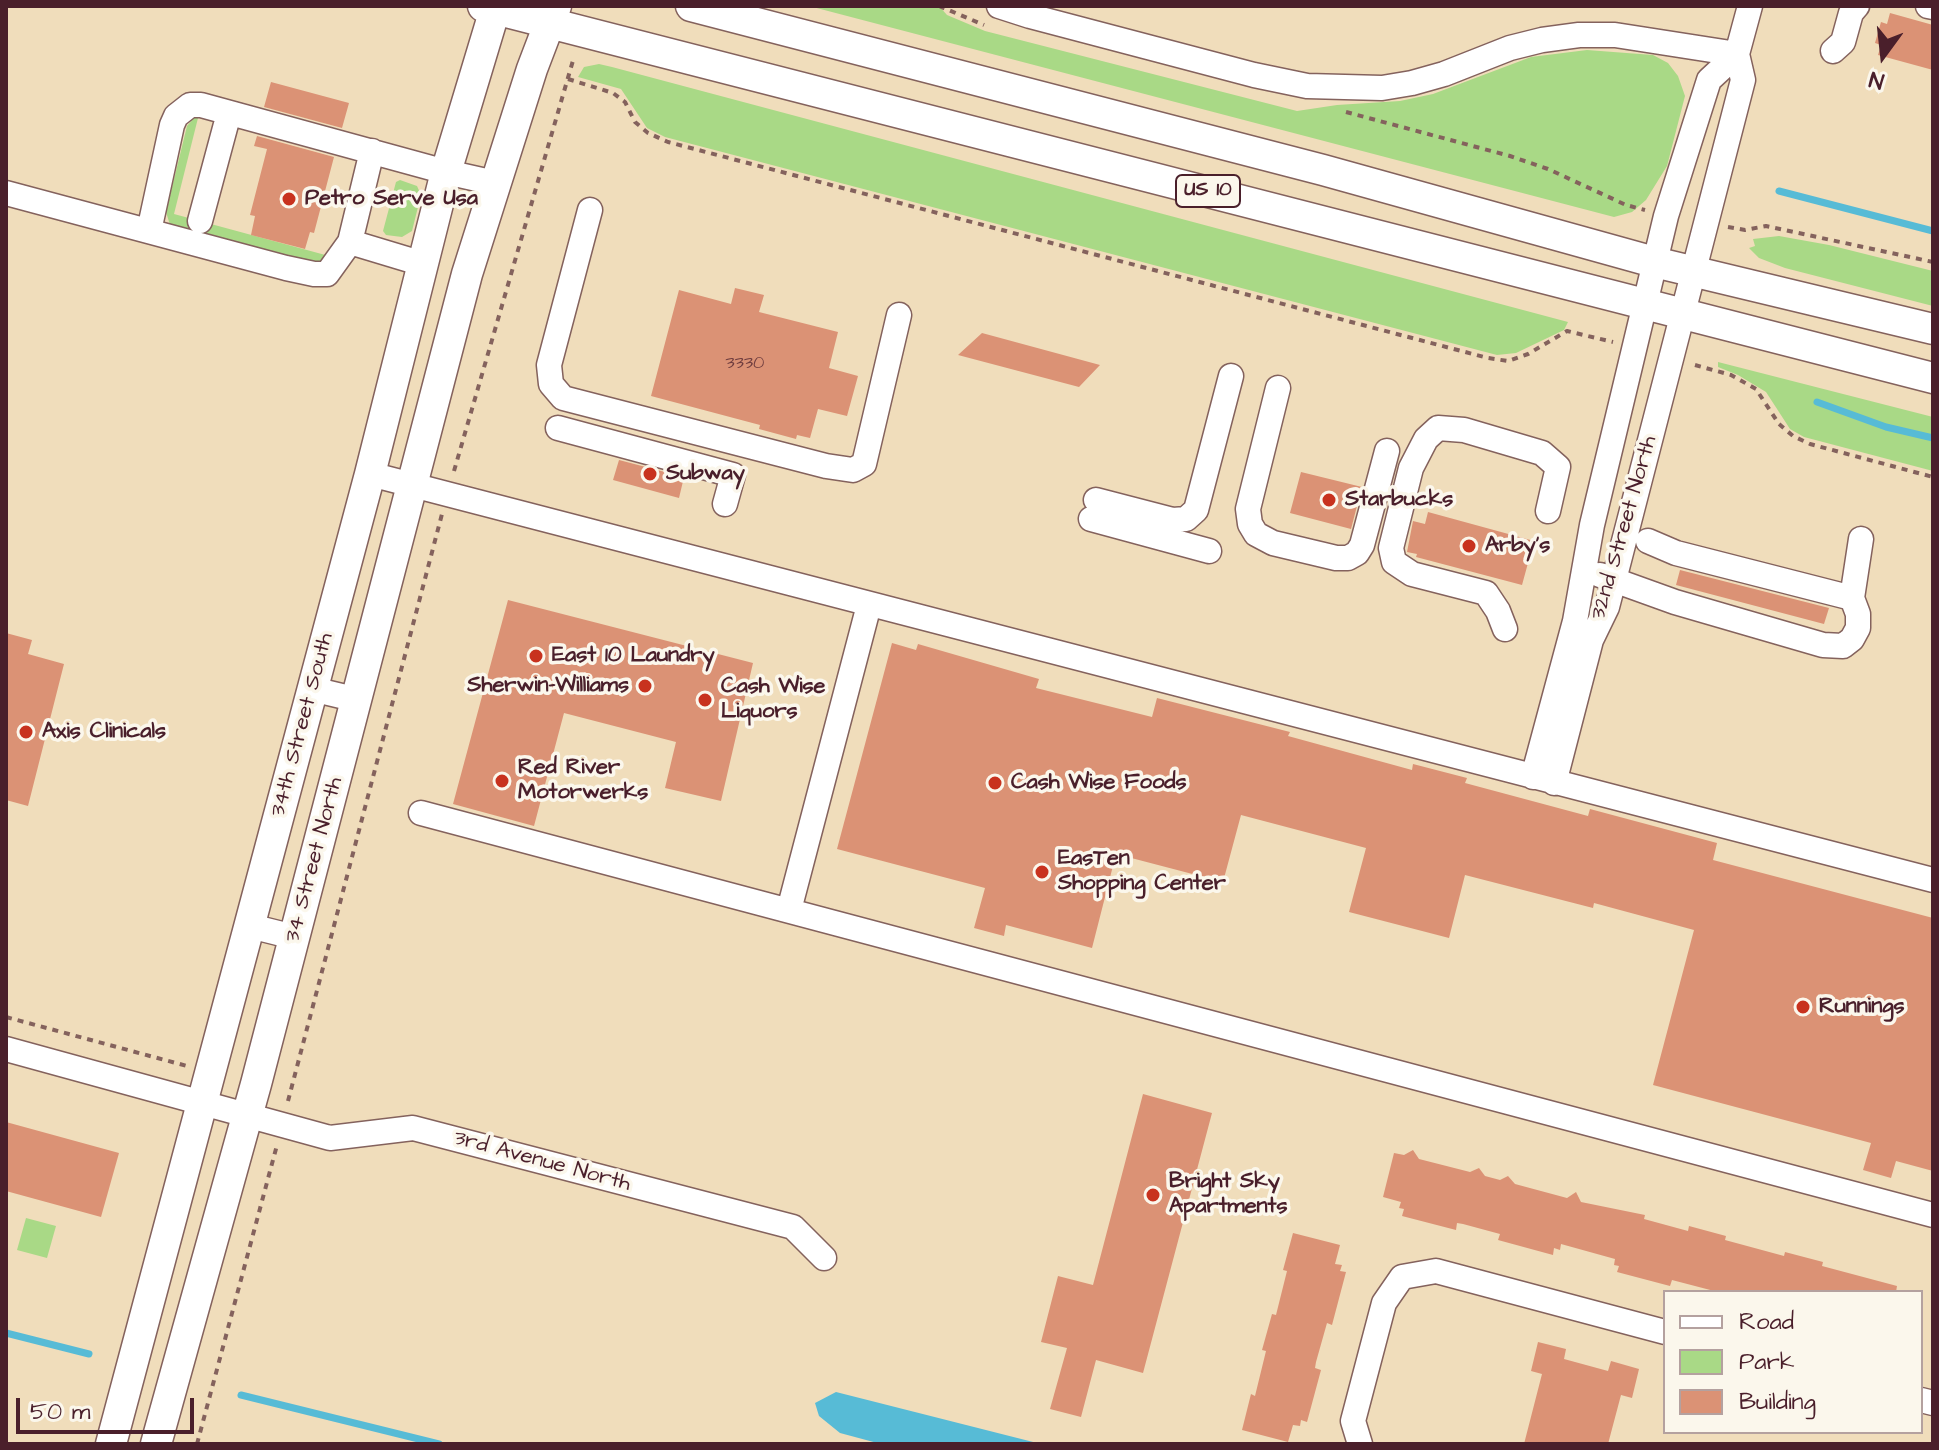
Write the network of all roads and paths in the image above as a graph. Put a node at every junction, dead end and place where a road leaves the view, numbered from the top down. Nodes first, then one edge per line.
1 (691, 6) edge
2 (999, 6) edge
3 (1750, 6) edge
4 (1857, 6) edge
5 (491, 7) edge
6 (553, 14) edge
7 (1833, 51) dead end
8 (1737, 54) junction
9 (229, 113) junction
10 (372, 151) junction
11 (446, 172) junction
12 (495, 183) junction
13 (6, 193) edge
14 (590, 210) dead end
15 (200, 221) dead end
16 (1707, 223) junction
17 (149, 231) junction
18 (350, 242) junction
19 (1654, 262) junction
20 (1933, 262) edge
21 (423, 264) junction
22 (1694, 272) junction
23 (1645, 302) junction
24 (1684, 312) junction
25 (899, 315) dead end
26 (1933, 329) edge
27 (1634, 348) junction
28 (1671, 359) junction
29 (1231, 376) dead end
30 (1933, 378) edge
31 (1278, 388) dead end
32 (558, 428) dead end
33 (1387, 451) dead end
34 (370, 474) junction
35 (1933, 477) edge
36 (413, 487) junction
37 (447, 495) junction
38 (725, 504) dead end
39 (1548, 511) dead end
40 (1861, 539) dead end
41 (1648, 541) dead end
42 (1209, 551) dead end
43 (1584, 571) junction
44 (1615, 579) junction
45 (1852, 598) junction
46 (869, 605) junction
47 (1505, 629) dead end
48 (312, 689) junction
49 (358, 700) junction
50 (1544, 780) junction
51 (421, 813) dead end
52 (1933, 880) edge
53 (789, 910) junction
54 (250, 926) junction
55 (294, 937) junction
56 (6, 1017) edge
57 (6, 1049) edge
58 (211, 1072) junction
59 (256, 1084) junction
60 (290, 1094) junction
61 (203, 1102) junction
62 (248, 1115) junction
63 (282, 1124) junction
64 (1933, 1215) edge
65 (824, 1258) dead end
66 (1663, 1331) edge
67 (111, 1444) edge
68 (156, 1444) edge
69 (197, 1444) edge
70 (1360, 1444) edge

1 - 19 main road, US 10
2 - 8 street
3 - 8 street
4 - 7 street
5 - 6 main road, US 10
5 - 11 main road, 34th Street South
6 - 12 main road
6 - 23 main road, US 10
8 - 16 street, 32nd Street North
8 - 19 street, 32nd Street North
9 - 10 street
9 - 15 street
9 - 17 street
10 - 11 street
10 - 18 street
11 - 12 street
11 - 21 main road, 34th Street South
12 - 36 main road, 34 Street North
13 - 17 street
14 - 25 street
16 - 20 path
16 - 22 street, 32nd Street North
17 - 18 street
18 - 21 street
19 - 22 main road, US 10
19 - 23 street, 32nd Street North
21 - 34 main road, 34th Street South
22 - 24 street, 32nd Street North
22 - 26 main road, US 10
23 - 24 main road, US 10
23 - 27 street, 32nd Street North
24 - 28 street, 32nd Street North
24 - 30 main road, US 10
27 - 37 path
27 - 43 street, 32nd Street North
28 - 35 path
28 - 44 street, 32nd Street North
29 - 42 street
31 - 33 street
32 - 38 street
34 - 36 street
34 - 48 main road, 34th Street South
36 - 37 street
36 - 49 main road, 34 Street North
37 - 46 street
37 - 60 path
39 - 47 street
40 - 45 street
41 - 45 street
43 - 44 street
43 - 50 street, 32nd Street North
44 - 45 street
44 - 50 street, 32nd Street North
46 - 50 street
46 - 53 street
48 - 49 street
48 - 54 main road, 34th Street South
49 - 55 main road, 34 Street North
50 - 52 street
51 - 53 street
53 - 64 street
54 - 55 street
54 - 58 main road, 34th Street South
55 - 59 main road, 34 Street North
56 - 58 path
57 - 61 street, 3rd Avenue North
58 - 61 main road, 34th Street South
59 - 60 path
59 - 62 main road, 34 Street North
60 - 63 path
61 - 62 street, 3rd Avenue North
61 - 67 main road, 34th Street South
62 - 63 street, 3rd Avenue North
62 - 68 main road, 34 Street North
63 - 65 street, 3rd Avenue North
63 - 69 path
66 - 70 street

